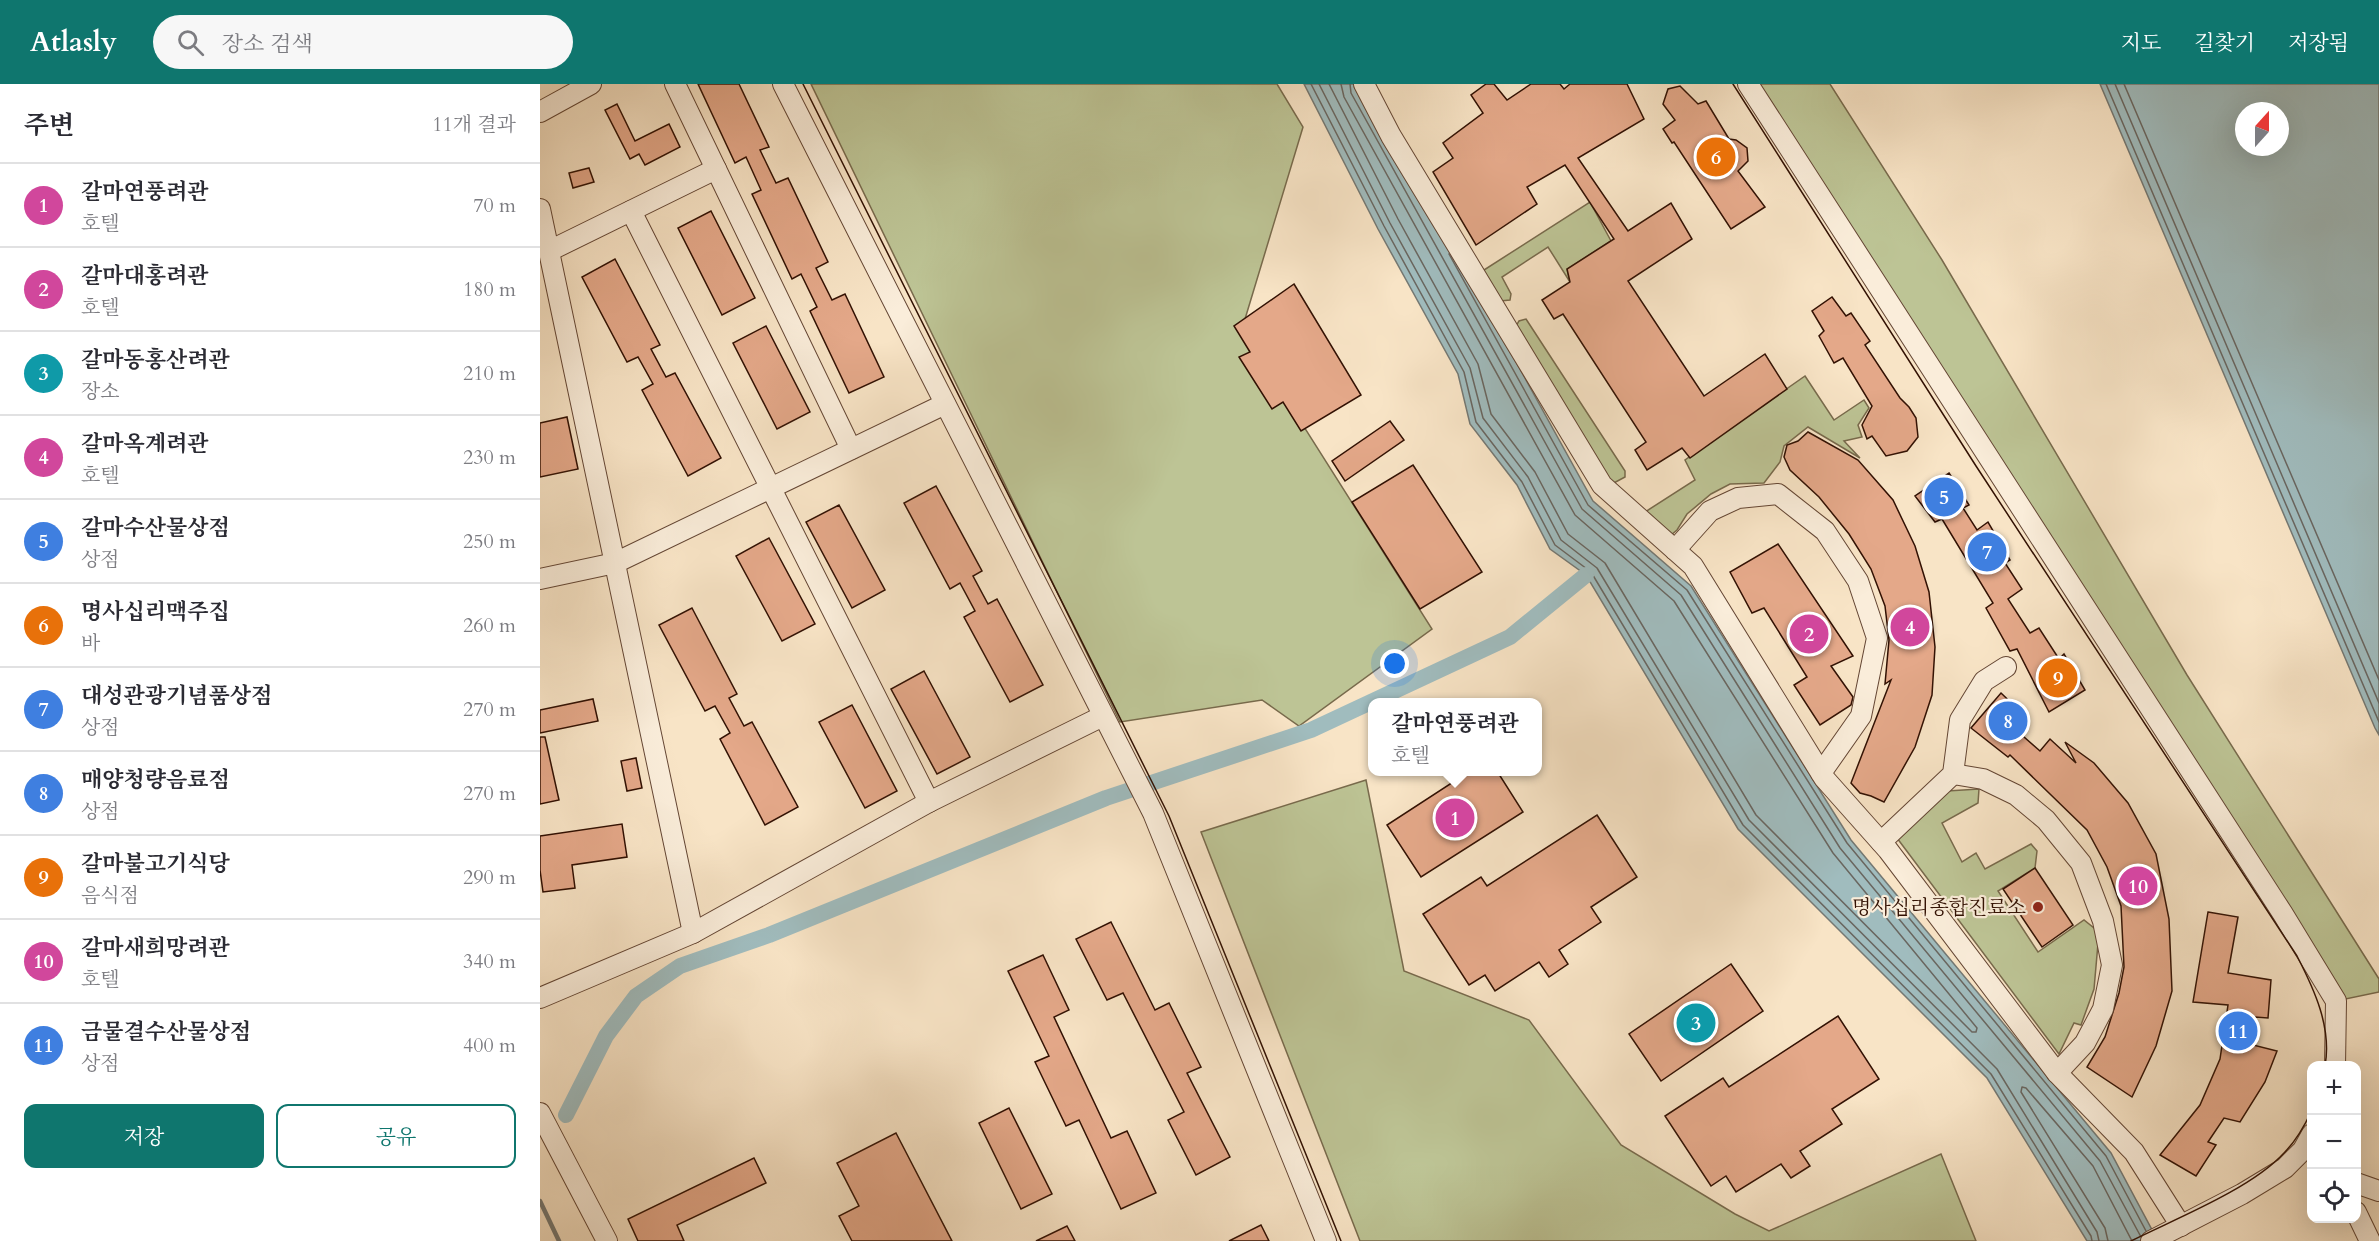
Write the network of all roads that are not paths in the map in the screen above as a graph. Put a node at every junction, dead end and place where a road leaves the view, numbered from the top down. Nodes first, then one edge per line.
1 (591, 84) edge
2 (675, 84) edge
3 (783, 84) edge
4 (1364, 84) edge
5 (1748, 84) edge
6 (540, 111) edge
7 (716, 169) junction
8 (540, 209) edge
9 (631, 211) junction
10 (549, 250) junction
11 (945, 404) junction
12 (851, 449) junction
13 (771, 488) junction
14 (1675, 550) junction
15 (615, 563) junction
16 (540, 579) edge
17 (2006, 668) dead end
18 (1103, 716) junction
19 (1821, 773) junction
20 (1953, 774) junction
21 (929, 802) junction
22 (1881, 842) junction
23 (693, 933) junction
24 (540, 998) edge
25 (2335, 1061) edge
26 (2057, 1073) junction
27 (540, 1113) edge
28 (2307, 1149) edge
29 (2361, 1185) edge
30 (2379, 1191) edge
31 (2361, 1222) edge
32 (2166, 1234) edge
33 (607, 1241) edge
34 (1326, 1241) edge
35 (2370, 1241) edge

1 - 6 street
2 - 7 street
3 - 11 street
4 - 14 street
5 - 25 street
7 - 9 street
7 - 12 street
8 - 10 street
9 - 10 street
9 - 13 street
10 - 15 street
11 - 12 street
11 - 18 street
12 - 13 street
13 - 15 street
13 - 21 street
14 - 19 street
14 - 19 street
15 - 16 street
15 - 23 street
17 - 20 street
18 - 21 street
18 - 34 street
19 - 22 street
20 - 22 street
20 - 26 street
21 - 23 street
22 - 26 street
23 - 24 street
26 - 32 street
27 - 33 street
28 - 32 street
29 - 30 street
31 - 35 street

